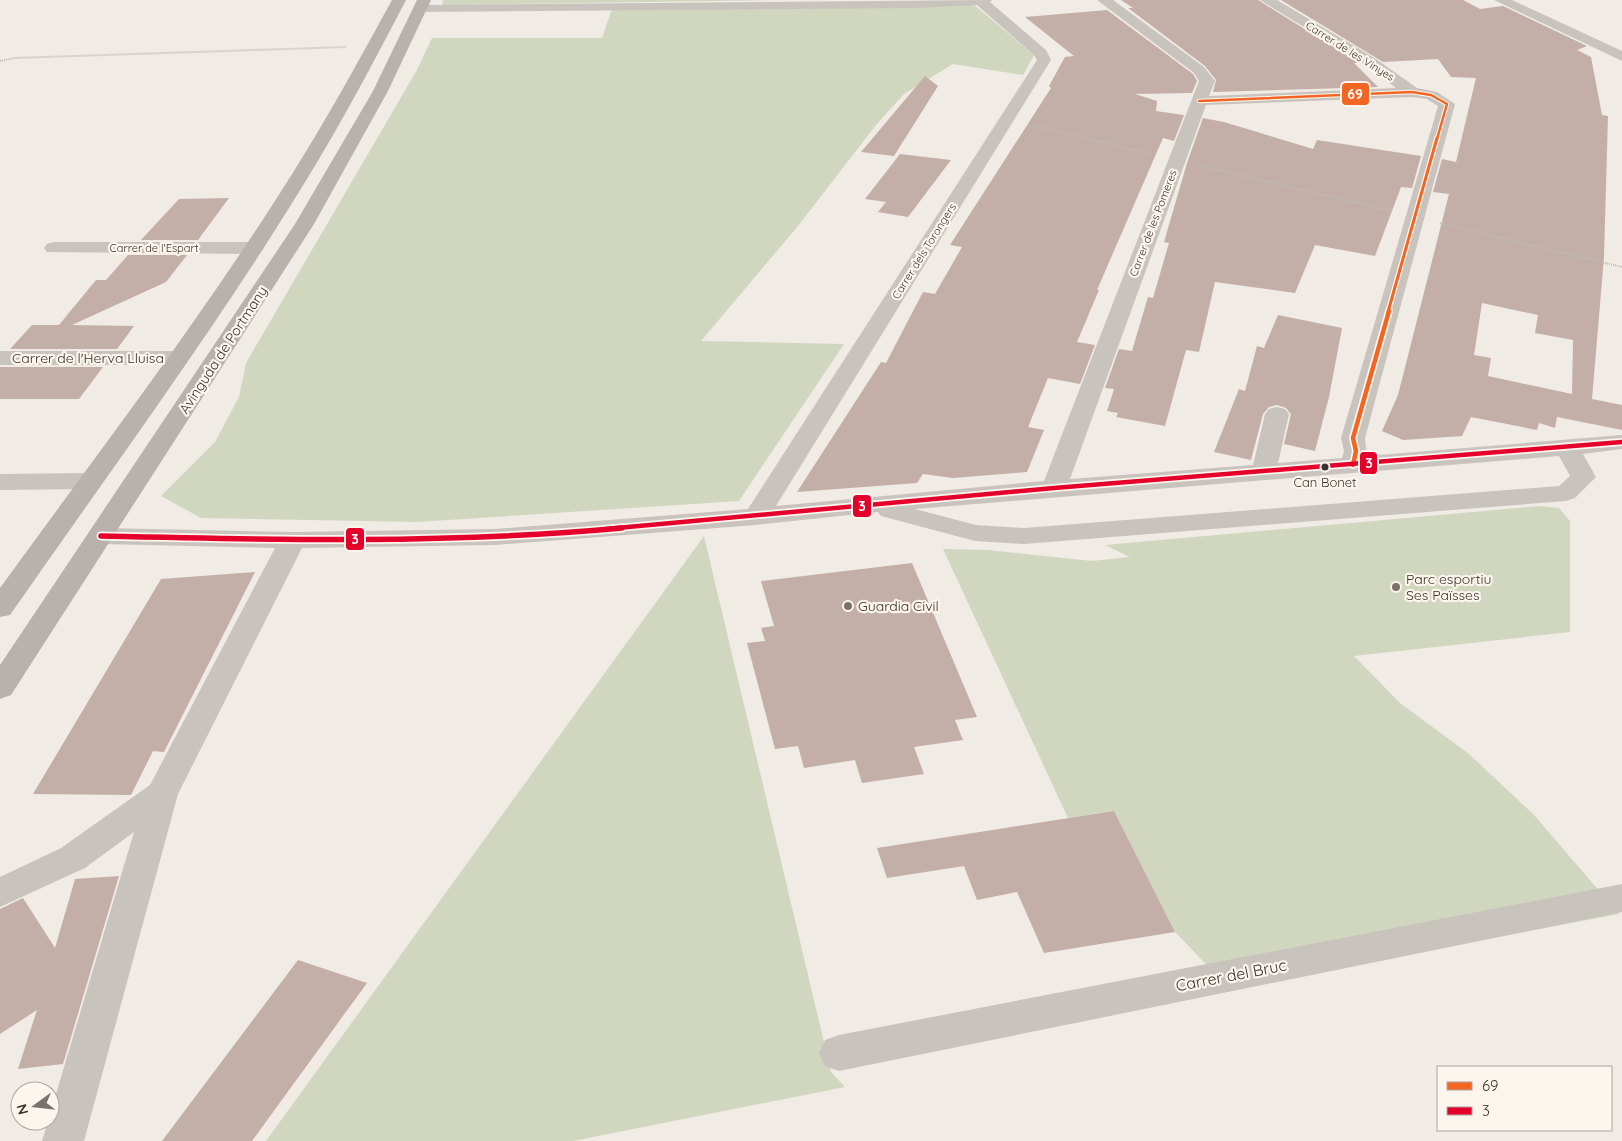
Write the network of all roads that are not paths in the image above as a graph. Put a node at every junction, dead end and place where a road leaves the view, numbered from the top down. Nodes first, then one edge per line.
1 (980, 0) edge
2 (985, 0) edge
3 (1104, 0) edge
4 (1267, 0) edge
5 (1501, 0) edge
6 (415, 3) edge
7 (1622, 57) edge
8 (1412, 92) junction
9 (1199, 101) junction
10 (54, 248) dead end
11 (254, 248) junction
12 (0, 358) edge
13 (177, 358) junction
14 (1277, 414) dead end
15 (1622, 442) edge
16 (1567, 448) junction
17 (1353, 465) junction
18 (1264, 472) junction
19 (89, 481) junction
20 (0, 482) edge
21 (1054, 488) junction
22 (874, 505) junction
23 (756, 516) junction
24 (101, 536) junction
25 (293, 540) junction
26 (3, 600) edge
27 (0, 688) edge
28 (162, 794) junction
29 (0, 893) edge
30 (1622, 898) edge
31 (840, 1053) dead end
32 (63, 1141) edge

1 - 2 street
1 - 6 street
1 - 23 street, Carrer dels Torongers
3 - 9 street, Carrer de les Pomeres
4 - 8 street, Carrer de les Vinyes
5 - 7 street
6 - 11 main road
6 - 24 main road, Avinguda de Portmany
8 - 9 street
8 - 17 street, Carrer de les Vinyes
9 - 21 street, Carrer de les Pomeres
10 - 11 street, Carrer de l'Espart
11 - 13 main road
12 - 13 street, Carrer de l'Herva Lluisa
13 - 19 main road
14 - 18 street
15 - 16 street
16 - 17 street
16 - 22 street
17 - 18 street
18 - 21 street
19 - 20 street
19 - 26 main road
21 - 22 street
22 - 23 street
23 - 25 street
24 - 25 street
24 - 27 main road, Avinguda de Portmany
25 - 28 street
28 - 29 street
28 - 32 street
30 - 31 street, Carrer del Bruc

